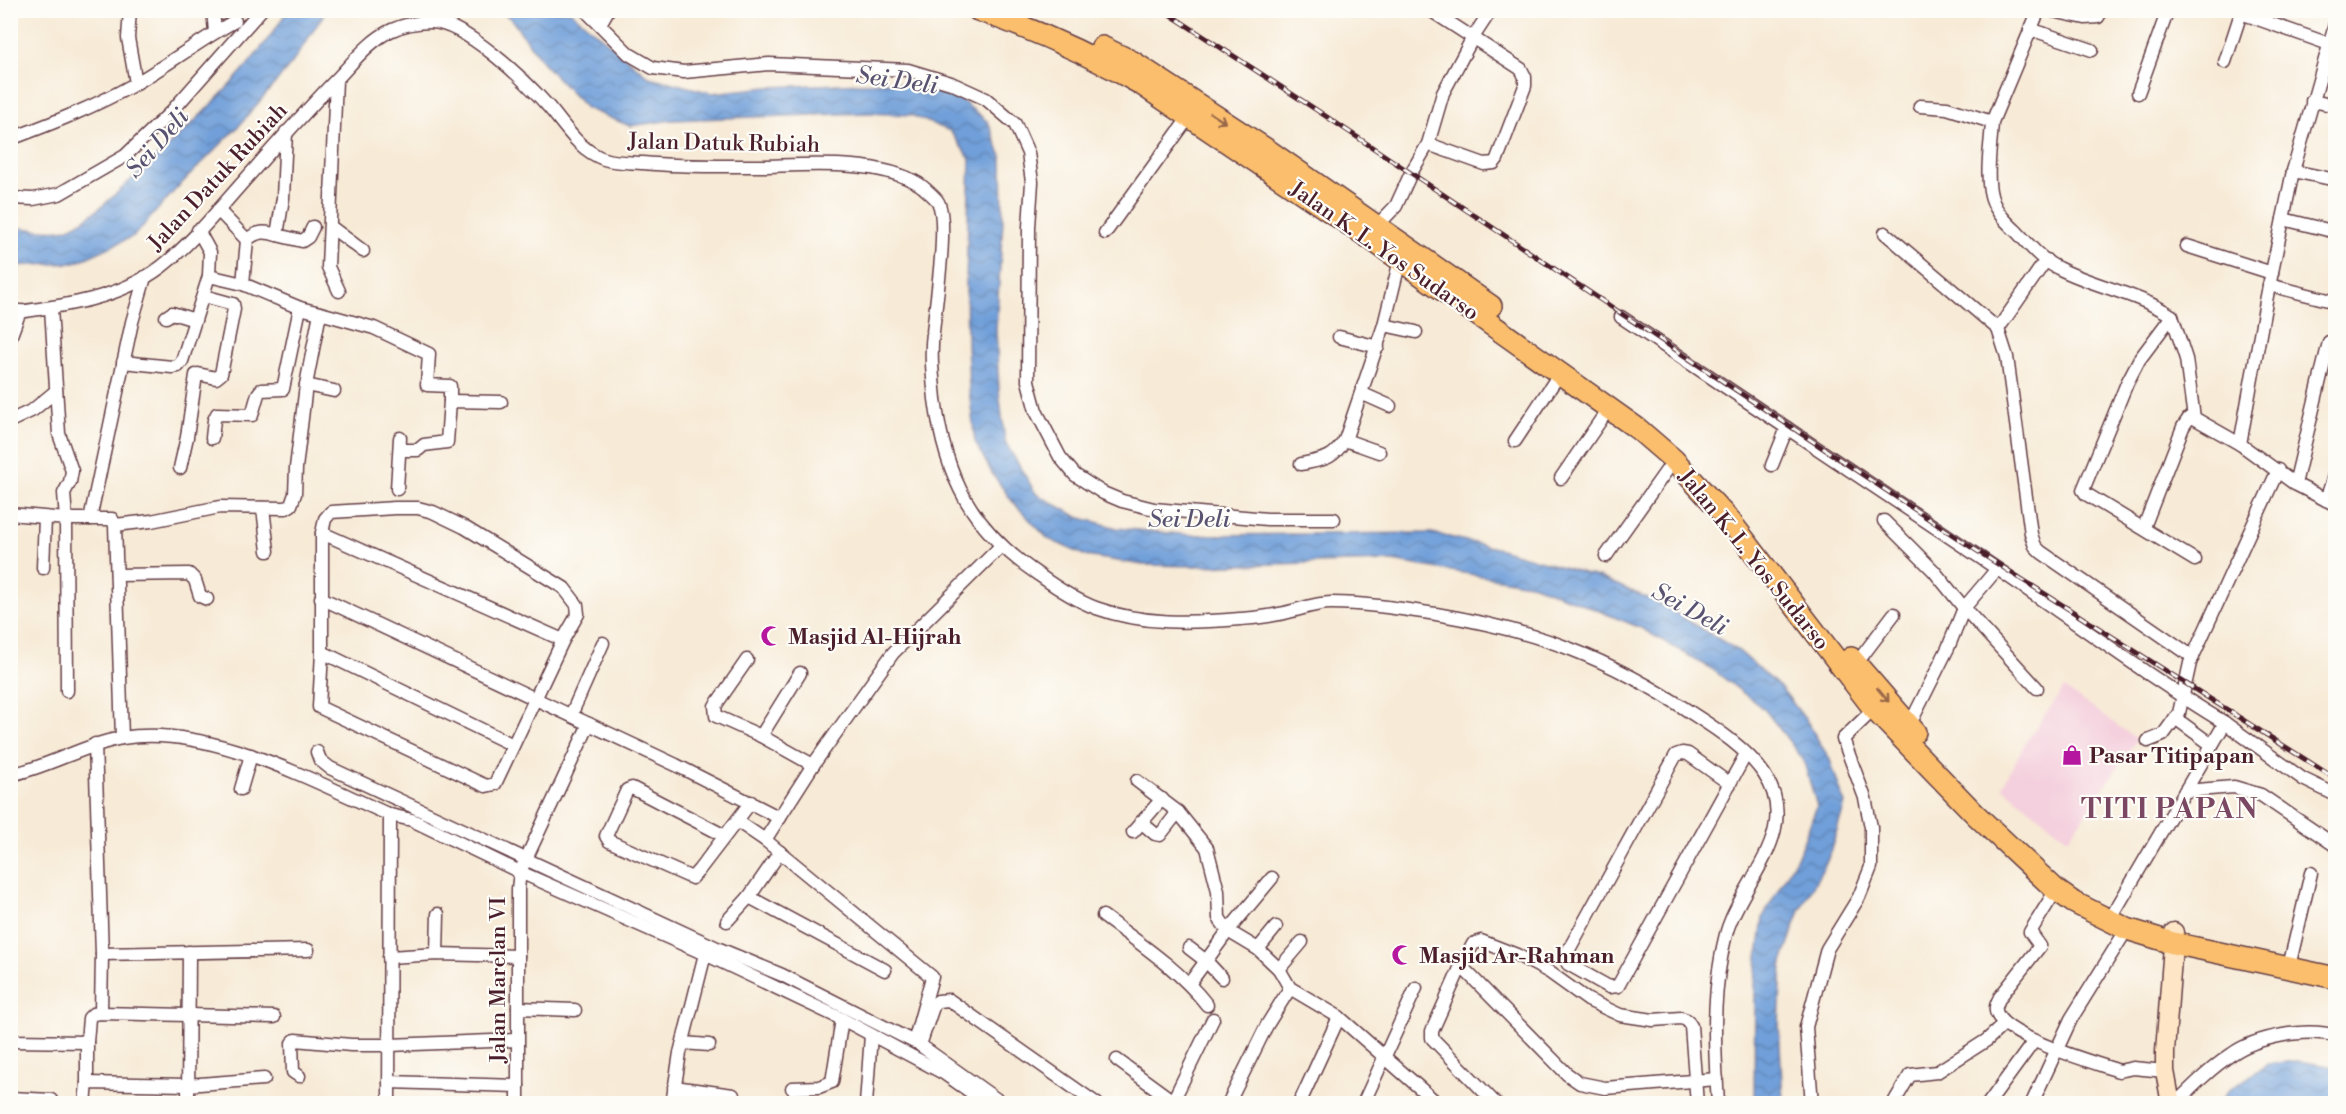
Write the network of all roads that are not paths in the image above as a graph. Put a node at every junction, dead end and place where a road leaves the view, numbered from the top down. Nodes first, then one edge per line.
1 (130, 10) edge
2 (213, 10) edge
3 (261, 10) edge
4 (585, 10) edge
5 (608, 10) edge
6 (978, 10) edge
7 (1020, 10) edge
8 (1430, 10) edge
9 (1491, 10) edge
10 (2042, 10) edge
11 (2048, 10) edge
12 (2102, 10) edge
13 (2168, 10) edge
14 (2242, 12) edge
15 (235, 16) edge
16 (2336, 21) edge
17 (600, 24) junction
18 (2030, 29) junction
19 (246, 30) junction
20 (215, 32) junction
21 (1472, 39) junction
22 (2329, 45) junction
23 (2092, 50) dead end
24 (2225, 62) dead end
25 (336, 80) junction
26 (136, 83) junction
27 (2138, 93) dead end
28 (2312, 101) junction
29 (1920, 106) dead end
30 (2336, 106) edge
31 (1189, 117) junction
32 (1992, 122) junction
33 (286, 132) junction
34 (10, 139) edge
35 (1428, 144) junction
36 (2293, 171) junction
37 (2336, 180) edge
38 (10, 198) edge
39 (218, 210) junction
40 (2283, 219) junction
41 (331, 226) junction
42 (313, 227) dead end
43 (198, 231) junction
44 (1372, 231) junction
45 (2336, 232) edge
46 (1105, 233) dead end
47 (1885, 233) dead end
48 (277, 235) junction
49 (247, 240) junction
50 (2187, 246) dead end
51 (363, 251) dead end
52 (1400, 260) junction
53 (2046, 260) junction
54 (209, 276) junction
55 (145, 277) junction
56 (2270, 279) junction
57 (243, 284) junction
58 (339, 291) dead end
59 (204, 296) junction
60 (2336, 302) edge
61 (51, 308) junction
62 (300, 308) junction
63 (15, 312) edge
64 (320, 313) junction
65 (2172, 316) junction
66 (166, 317) dead end
67 (1621, 317) dead end
68 (195, 320) junction
69 (1384, 325) junction
70 (1998, 329) junction
71 (1416, 332) dead end
72 (1339, 337) dead end
73 (10, 338) edge
74 (2329, 342) dead end
75 (1377, 347) junction
76 (123, 362) junction
77 (1560, 373) junction
78 (306, 385) junction
79 (334, 391) dead end
80 (56, 392) junction
81 (1363, 394) junction
82 (450, 401) junction
83 (501, 402) dead end
84 (1390, 406) dead end
85 (1609, 408) junction
86 (2194, 418) junction
87 (10, 421) edge
88 (1787, 428) junction
89 (212, 438) dead end
90 (1345, 440) junction
91 (1515, 441) dead end
92 (2240, 444) junction
93 (1379, 452) dead end
94 (1674, 460) junction
95 (2336, 462) edge
96 (1301, 464) dead end
97 (1772, 465) dead end
98 (180, 468) dead end
99 (2278, 470) junction
100 (1561, 478) dead end
101 (2295, 484) junction
102 (397, 489) dead end
103 (2331, 502) edge
104 (263, 508) junction
105 (10, 514) edge
106 (45, 518) junction
107 (66, 519) junction
108 (90, 519) junction
109 (1334, 519) dead end
110 (1884, 521) dead end
111 (115, 525) junction
112 (2144, 527) junction
113 (322, 533) junction
114 (1001, 546) junction
115 (268, 551) dead end
116 (1606, 556) dead end
117 (2195, 560) dead end
118 (43, 568) dead end
119 (1997, 569) junction
120 (117, 575) junction
121 (321, 598) junction
122 (207, 599) dead end
123 (1964, 608) junction
124 (1894, 614) dead end
125 (563, 640) junction
126 (603, 644) dead end
127 (322, 652) junction
128 (2193, 657) junction
129 (747, 660) dead end
130 (1856, 664) junction
131 (800, 673) dead end
132 (2037, 688) dead end
133 (67, 692) dead end
134 (2184, 698) junction
135 (536, 700) junction
136 (1874, 709) junction
137 (571, 715) junction
138 (2175, 718) junction
139 (2225, 723) junction
140 (589, 724) junction
141 (1909, 726) junction
142 (761, 736) junction
143 (122, 738) junction
144 (2148, 741) dead end
145 (95, 744) junction
146 (2211, 745) junction
147 (513, 746) junction
148 (317, 752) dead end
149 (1746, 754) junction
150 (251, 755) junction
151 (813, 765) junction
152 (10, 775) edge
153 (1137, 781) dead end
154 (1730, 784) junction
155 (241, 789) dead end
156 (2185, 791) junction
157 (2336, 795) edge
158 (1162, 799) junction
159 (1971, 800) junction
160 (751, 802) junction
161 (1178, 812) junction
162 (390, 815) junction
163 (780, 818) junction
164 (737, 820) junction
165 (725, 836) junction
166 (765, 840) junction
167 (2336, 846) edge
168 (780, 852) junction
169 (526, 859) junction
170 (520, 872) junction
171 (2312, 873) dead end
172 (1272, 878) dead end
173 (2056, 890) junction
174 (749, 897) junction
175 (438, 914) dead end
176 (1103, 916) dead end
177 (2116, 920) junction
178 (727, 921) dead end
179 (1276, 927) dead end
180 (1228, 930) junction
181 (2174, 937) junction
182 (1302, 942) dead end
183 (1188, 948) dead end
184 (1258, 949) junction
185 (308, 950) dead end
186 (189, 952) junction
187 (102, 954) junction
188 (436, 954) junction
189 (705, 954) junction
190 (518, 956) junction
191 (389, 957) junction
192 (2291, 958) junction
193 (1206, 961) junction
194 (1461, 966) junction
195 (2336, 968) edge
196 (885, 969) dead end
197 (1280, 969) junction
198 (1222, 978) dead end
199 (2336, 978) edge
200 (1189, 984) junction
201 (1290, 988) junction
202 (1416, 988) dead end
203 (1207, 1005) dead end
204 (518, 1008) junction
205 (575, 1010) dead end
206 (101, 1013) junction
207 (189, 1014) junction
208 (273, 1017) dead end
209 (1339, 1017) junction
210 (842, 1019) junction
211 (1213, 1019) dead end
212 (2004, 1024) junction
213 (871, 1035) junction
214 (2336, 1036) edge
215 (517, 1040) junction
216 (10, 1041) edge
217 (2034, 1041) junction
218 (87, 1042) junction
219 (683, 1043) junction
220 (389, 1045) junction
221 (709, 1045) dead end
222 (2056, 1050) junction
223 (1385, 1058) junction
224 (1117, 1060) dead end
225 (299, 1076) dead end
226 (264, 1079) dead end
227 (1717, 1079) junction
228 (389, 1082) junction
229 (1695, 1082) junction
230 (87, 1083) junction
231 (187, 1085) junction
232 (518, 1086) junction
233 (674, 1087) junction
234 (792, 1088) dead end
235 (2168, 1094) edge
236 (733, 1095) dead end
237 (10, 1098) edge
238 (51, 1100) dead end
239 (1172, 1102) edge
240 (1434, 1102) edge
241 (2031, 1103) edge
242 (85, 1104) edge
243 (188, 1104) edge
244 (389, 1104) edge
245 (518, 1104) edge
246 (672, 1104) edge
247 (866, 1104) edge
248 (988, 1104) edge
249 (1003, 1104) edge
250 (1097, 1104) edge
251 (1228, 1104) edge
252 (1299, 1104) edge
253 (1363, 1104) edge
254 (1496, 1104) edge
255 (1697, 1104) edge
256 (1718, 1104) edge
257 (1812, 1104) edge
258 (1893, 1104) edge
259 (1988, 1104) edge

1 - 26 street
2 - 20 street
3 - 19 street
4 - 17 street
5 - 17 street
6 - 31 highway, Jalan K. L. Yos Sudarso
7 -> 44 highway, Jalan K. L. Yos Sudarso
8 - 21 street
9 - 21 street
10 - 18 street
11 - 12 street
13 - 27 street
14 - 22 street
14 - 24 street
15 - 19 street
15 - 20 street
16 - 22 street
17 - 109 street
18 - 23 street
18 - 32 street
19 - 38 street
20 - 26 street
21 - 35 street
21 - 35 street
22 - 28 street
25 - 33 street, Jalan Datuk Rubiah
25 - 41 street
25 - 114 street, Jalan Datuk Rubiah
26 - 34 street
28 - 30 street
28 - 36 street
29 - 32 street
31 - 44 highway, Jalan K. L. Yos Sudarso
31 - 46 street
32 - 53 street
33 - 39 street, Jalan Datuk Rubiah
33 - 48 street
35 - 44 street
36 - 37 street
36 - 40 street
39 - 43 street, Jalan Datuk Rubiah
39 - 49 street
40 - 45 street
40 - 56 street
41 - 51 street
41 - 58 street
42 - 48 street
43 - 54 street
43 - 55 street, Jalan Datuk Rubiah
44 - 52 highway, Jalan K. L. Yos Sudarso
44 - 130 highway, Jalan K. L. Yos Sudarso
47 - 70 street
48 - 49 street
49 - 57 street
50 - 56 street
52 - 69 street
52 - 77 highway, Jalan K. L. Yos Sudarso
53 - 65 street
53 - 70 street
54 - 57 street
54 - 59 street
55 - 61 street, Jalan Datuk Rubiah
55 - 76 street
56 - 60 street
56 - 92 street
57 - 62 street
59 - 68 street
59 - 98 street
61 - 63 street, Jalan Datuk Rubiah
61 - 80 street
62 - 64 street
62 - 89 street
63 - 73 street
64 - 78 street
64 - 82 street
65 - 86 street
65 - 112 street
66 - 68 street
67 - 88 street
68 - 76 street
69 - 71 street
69 - 75 street
70 - 128 street
72 - 75 street
74 - 101 street
75 - 81 street
76 - 108 street
77 - 85 highway, Jalan K. L. Yos Sudarso
77 - 91 street
78 - 79 street
78 - 104 street
80 - 87 street
80 - 107 street
81 - 84 street
81 - 90 street
82 - 83 street
82 - 102 street
85 - 94 highway, Jalan K. L. Yos Sudarso
85 - 100 street
86 - 92 street
86 - 112 street
88 - 97 street
88 - 119 street
90 - 93 street
90 - 96 street
92 - 99 street
94 - 116 street
94 - 136 highway, Jalan K. L. Yos Sudarso
95 - 103 street
99 - 101 street
99 - 128 street
101 - 103 street
104 - 111 street
104 - 115 street
105 - 106 street
106 - 107 street
106 - 118 street
107 - 108 street
107 - 133 street
108 - 111 street
110 - 123 street
111 - 120 street
112 - 117 street
113 - 121 street
113 - 125 street
113 - 125 street
114 - 149 street, Jalan Datuk Rubiah
114 - 151 street
119 - 123 street
119 - 134 street
120 - 122 street
120 - 143 street
121 - 127 street
121 - 135 street
123 - 132 street
123 - 141 street
124 - 130 street
125 - 135 street
126 - 137 street
127 - 147 street
127 - 147 street
128 - 134 street
129 - 142 street
130 -> 141 highway, Jalan K. L. Yos Sudarso
131 - 142 street
134 - 138 street
134 - 139 street
135 - 137 street
135 - 147 street
136 - 159 highway, Jalan K. L. Yos Sudarso
136 - 257 street
137 - 140 street
138 - 144 street
138 - 146 street
139 - 146 street
139 - 157 street
140 - 160 street
140 - 169 street, Jalan Marelan VI
141 - 159 highway, Jalan K. L. Yos Sudarso
142 - 151 street
143 - 145 street
143 - 150 street
145 - 152 street
145 - 187 street
146 - 156 street
148 - 169 street
149 - 154 street
149 - 227 street, Jalan Datuk Rubiah
150 - 155 street
150 - 162 street
151 - 163 street
153 - 158 street
154 - 154 street
156 - 167 street
156 - 177 street
158 - 161 street
158 - 161 street
159 - 173 highway, Jalan K. L. Yos Sudarso
159 - 177 highway, Jalan K. L. Yos Sudarso
160 - 163 street
160 - 164 street
161 - 180 street
162 - 170 street
162 - 191 street
163 - 166 street
164 - 165 street
164 - 166 street
165 - 165 street
166 - 168 street
168 - 169 street
168 - 174 street
169 - 170 street, Jalan Marelan VI
170 - 189 street
170 - 190 street, Jalan Marelan VI
171 - 192 street
172 - 180 street
173 - 177 highway, Jalan K. L. Yos Sudarso
173 - 212 street
174 - 178 street
174 - 196 street
175 - 188 street
176 - 200 street
177 - 181 highway, Jalan K. L. Yos Sudarso
177 - 222 street
179 - 184 street
180 - 184 street
180 - 193 street
181 - 192 highway, Jalan K. L. Yos Sudarso
181 - 199 highway, Jalan K. L. Yos Sudarso
181 - 235 main road
182 - 197 street
183 - 193 street
184 - 197 street
185 - 186 street
186 - 187 street
186 - 207 street
187 - 206 street
188 - 190 street
188 - 191 street
189 - 210 street
189 - 219 street
190 - 204 street, Jalan Marelan VI
191 - 220 street
192 - 195 highway, Jalan K. L. Yos Sudarso
193 - 198 street
193 - 200 street
194 - 229 street
194 - 229 street
194 - 254 street
197 - 201 street
200 - 203 street
201 - 209 street
201 - 251 street
202 - 223 street
204 - 205 street
204 - 215 street, Jalan Marelan VI
206 - 207 street
206 - 218 street
207 - 208 street
207 - 231 street
209 - 223 street
209 - 252 street
210 - 213 street
210 - 234 street
211 - 239 street
212 - 217 street
212 - 258 street
213 - 247 street
213 - 248 street
214 - 235 street
215 - 220 street
215 - 232 street, Jalan Marelan VI
216 - 218 street
217 - 222 street
217 - 259 street
218 - 230 street
219 - 221 street
219 - 233 street
220 - 225 street
220 - 228 street
222 - 235 street
222 - 241 street
223 - 240 street
223 - 253 street
224 - 239 street
226 - 231 street
227 - 229 street
227 - 256 street, Jalan Datuk Rubiah
228 - 232 street
228 - 244 street
229 - 255 street
230 - 231 street
230 - 242 street
231 - 243 street
232 - 245 street, Jalan Marelan VI
233 - 236 street
233 - 246 street
237 - 238 street
249 - 250 street

